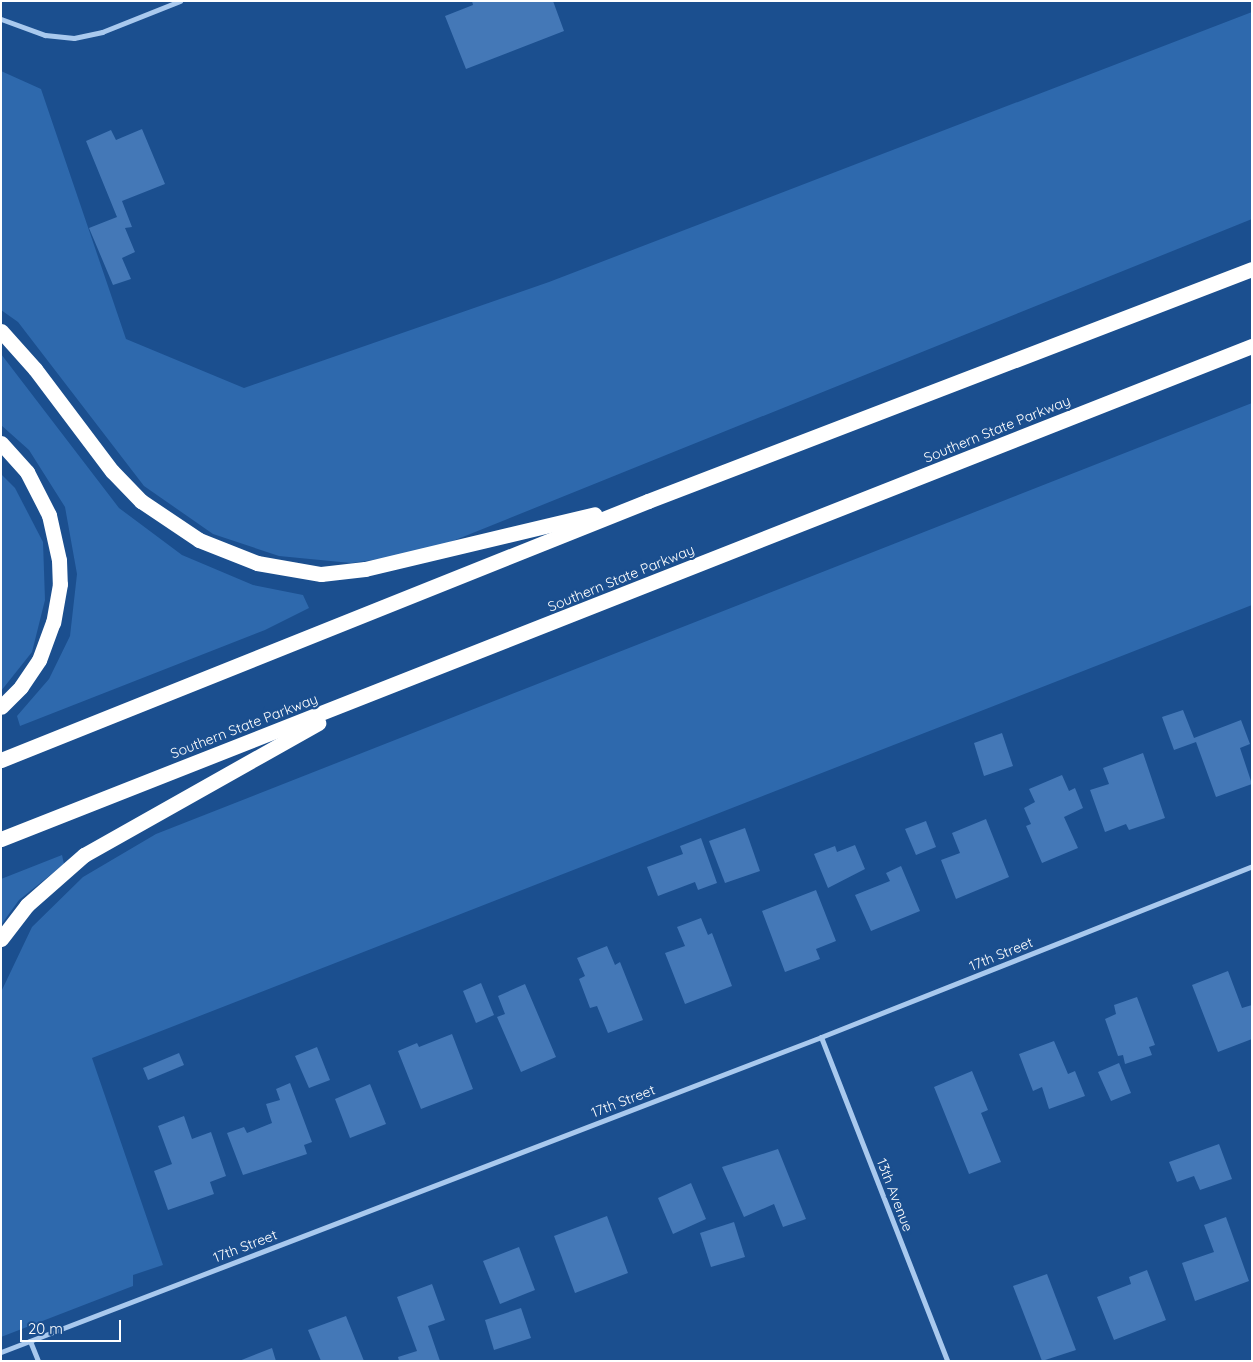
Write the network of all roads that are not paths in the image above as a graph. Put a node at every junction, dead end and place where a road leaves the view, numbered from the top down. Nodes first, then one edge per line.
1 (180, 1) edge
2 (1, 19) edge
3 (1252, 270) edge
4 (1, 331) edge
5 (1252, 346) edge
6 (1, 443) edge
7 (648, 501) junction
8 (362, 697) junction
9 (1, 707) edge
10 (1, 760) edge
11 (1, 839) edge
12 (1252, 866) edge
13 (1, 939) edge
14 (821, 1037) junction
15 (30, 1340) junction
16 (1, 1352) edge
17 (38, 1361) edge
18 (947, 1361) edge

1 - 2 street
3 - 7 highway
4 - 7 highway
5 - 8 highway, Southern State Parkway
6 - 9 highway
7 - 10 highway
8 - 11 highway, Southern State Parkway
8 - 13 highway
12 - 14 street, 17th Street
14 - 15 street, 17th Street
14 - 18 street, 13th Avenue
15 - 16 street, 17th Street
15 - 17 street

